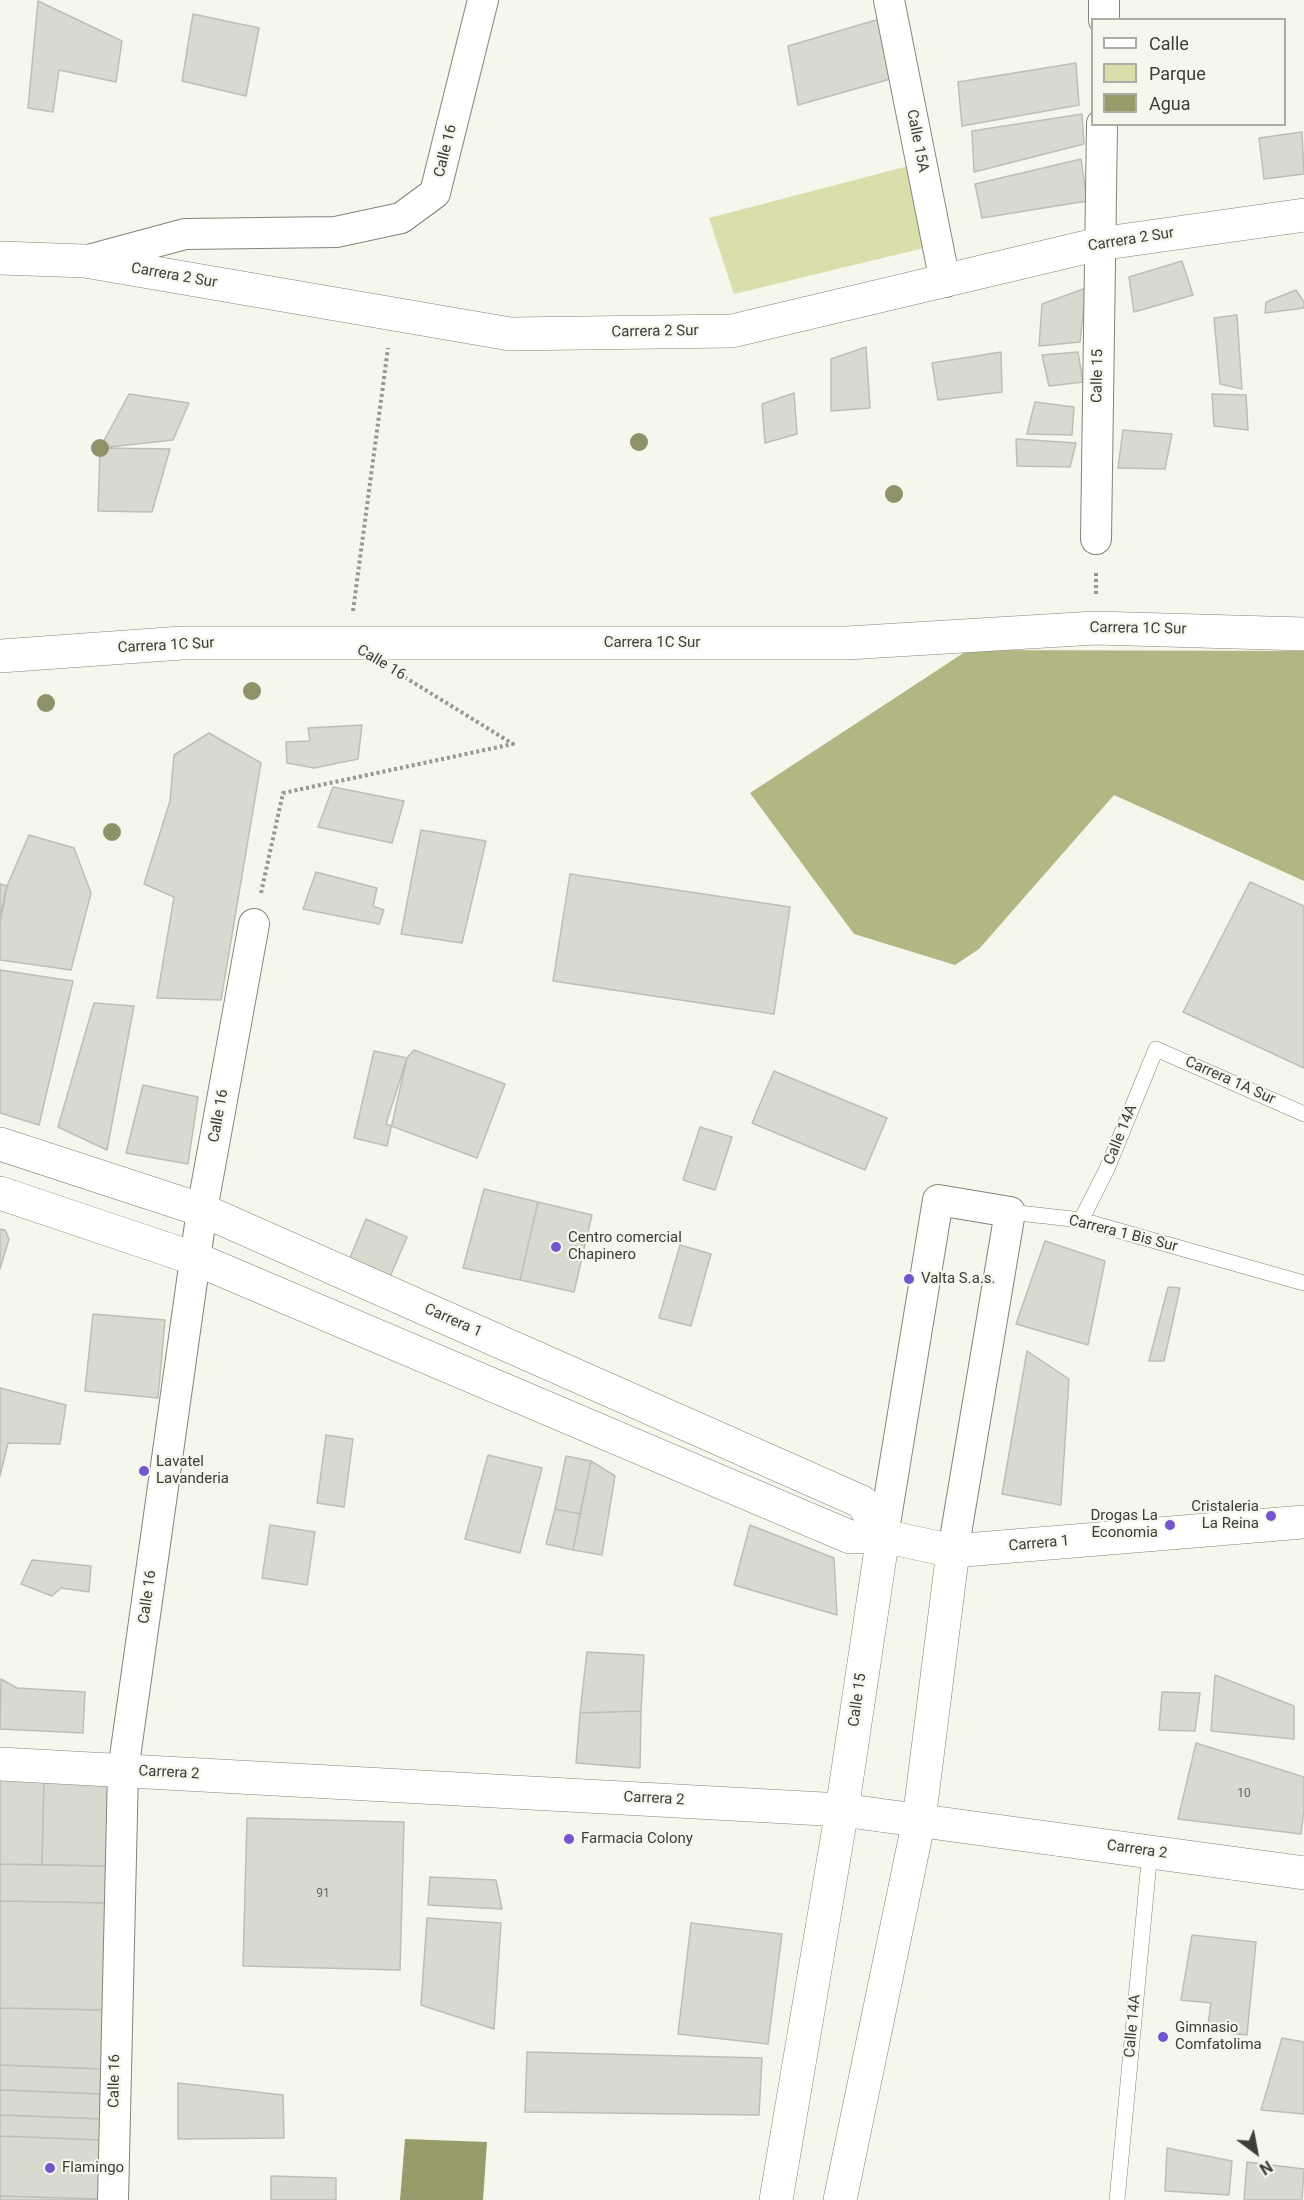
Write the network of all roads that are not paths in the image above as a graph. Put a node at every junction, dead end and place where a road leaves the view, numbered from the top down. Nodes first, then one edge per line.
1 (483, 0) edge
2 (889, 0) edge
3 (1104, 0) edge
4 (1104, 18) edge
5 (1102, 126) edge
6 (1304, 214) edge
7 (1099, 244) junction
8 (0, 258) edge
9 (85, 261) junction
10 (945, 282) junction
11 (1096, 539) road end
12 (1304, 633) edge
13 (0, 656) edge
14 (254, 924) road end
15 (1155, 1049) joint
16 (1304, 1114) edge
17 (0, 1144) edge
18 (0, 1193) edge
19 (938, 1200) joint
20 (202, 1210) junction
21 (1010, 1212) junction
22 (1081, 1220) junction
23 (196, 1258) junction
24 (1304, 1283) edge
25 (1304, 1522) edge
26 (883, 1536) junction
27 (953, 1551) junction
28 (0, 1764) edge
29 (123, 1771) junction
30 (842, 1810) junction
31 (919, 1820) junction
32 (1150, 1851) junction
33 (1304, 1873) edge
34 (113, 2200) edge
35 (776, 2200) edge
36 (840, 2200) edge
37 (1117, 2200) edge

1 - 9 street, Calle 16
2 - 10 street, Calle 15A
3 - 4 street
5 - 7 street, Calle 15
6 - 7 main road, Carrera 2 Sur
7 - 10 main road, Carrera 2 Sur
7 - 11 street, Calle 15
8 - 9 main road, Carrera 2 Sur
9 - 10 main road, Carrera 2 Sur
12 - 13 main road, Carrera 1C Sur
14 - 20 street, Calle 16
15 - 16 lane, Carrera 1A Sur
15 - 22 lane, Calle 14A
17 - 20 main road, Carrera 1
18 - 23 main road, Carrera 1
19 - 21 street, Carrera 1 Bis Sur
19 - 26 street, Calle 15
20 - 23 street, Calle 16
20 - 26 main road, Carrera 1
21 - 22 lane, Carrera 1 Bis Sur
21 - 27 street
22 - 24 lane, Carrera 1 Bis Sur
23 - 26 main road, Carrera 1
23 - 29 street, Calle 16
25 - 27 main road, Carrera 1
26 - 27 main road, Carrera 1
26 - 30 main road, Calle 15
27 - 31 main road
28 - 29 main road, Carrera 2
29 - 30 main road, Carrera 2
29 - 34 street, Calle 16
30 - 31 main road, Carrera 2
30 - 35 main road, Calle 15
31 - 32 main road, Carrera 2
31 - 36 main road
32 - 33 main road, Carrera 2
32 - 37 lane, Calle 14A

